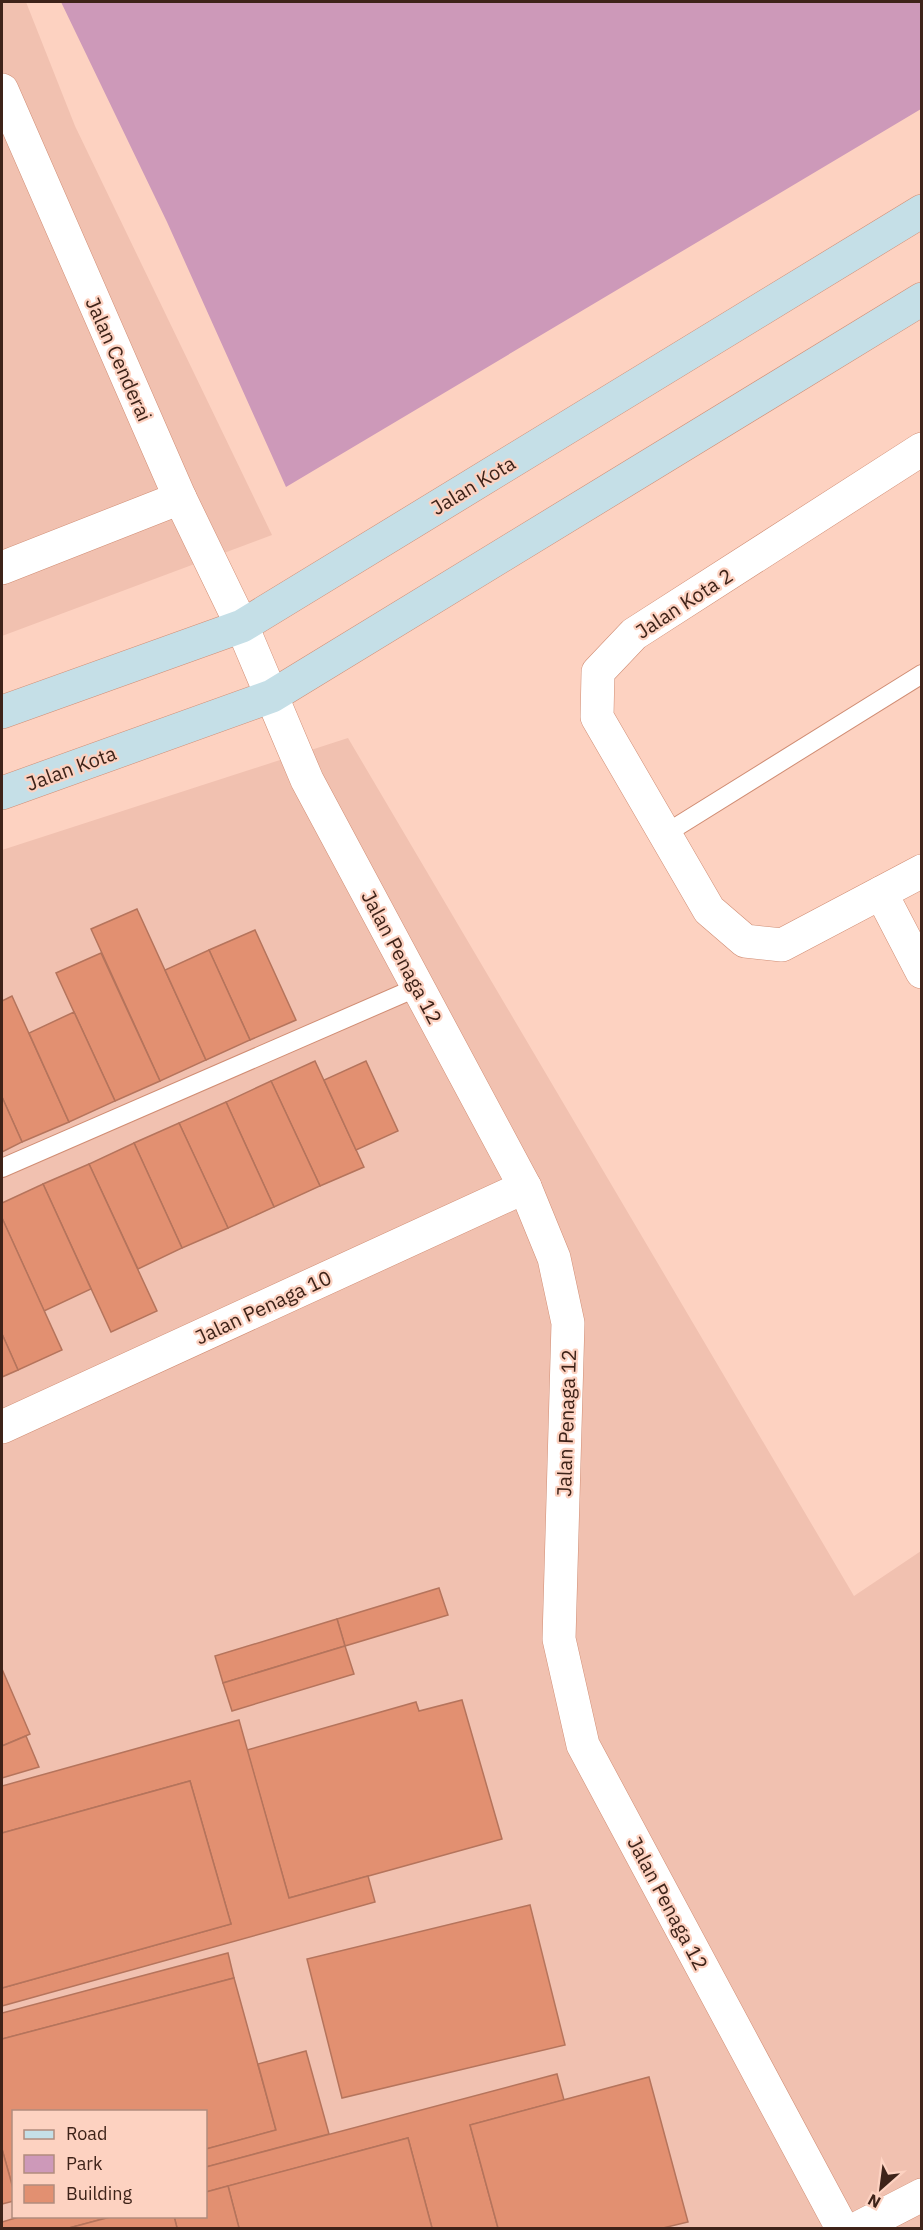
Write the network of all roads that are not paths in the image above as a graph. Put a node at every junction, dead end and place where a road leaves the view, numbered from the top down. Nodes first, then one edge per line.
1 (2, 90) edge
2 (921, 211) edge
3 (921, 299) edge
4 (921, 449) edge
5 (180, 498) junction
6 (2, 568) edge
7 (242, 626) junction
8 (921, 675) edge
9 (272, 696) junction
10 (2, 712) edge
11 (2, 793) edge
12 (665, 834) junction
13 (921, 872) edge
14 (881, 893) junction
15 (921, 972) edge
16 (418, 987) junction
17 (2, 1168) edge
18 (525, 1187) junction
19 (2, 1426) edge
20 (921, 2195) edge
21 (842, 2229) edge
22 (858, 2229) edge

1 - 5 street, Jalan Cenderai
2 - 7 main road, Jalan Kota
3 - 9 main road, Jalan Kota
4 - 12 street, Jalan Kota 2
5 - 6 street
5 - 7 street, Jalan Cenderai
7 - 9 street, Jalan Penaga 12
7 - 10 main road, Jalan Kota
8 - 12 lane
9 - 11 main road, Jalan Kota
9 - 16 street, Jalan Penaga 12
12 - 14 street, Jalan Kota 2
13 - 14 street
14 - 15 street
16 - 17 lane
16 - 18 street, Jalan Penaga 12
18 - 19 street, Jalan Penaga 10
18 - 21 street, Jalan Penaga 12
20 - 22 street

